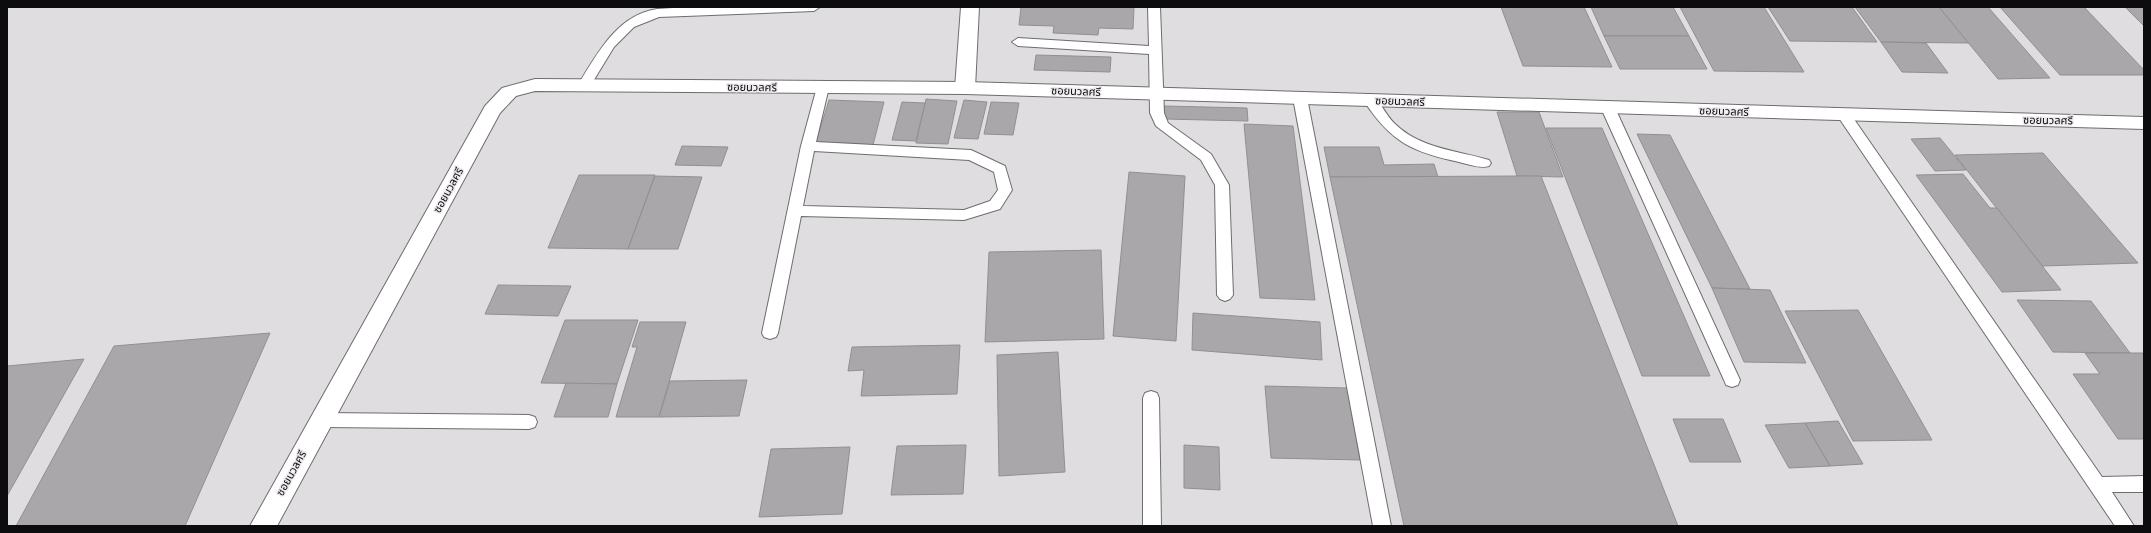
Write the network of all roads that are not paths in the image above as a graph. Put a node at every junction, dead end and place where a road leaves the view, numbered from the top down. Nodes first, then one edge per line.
1 (814, 7) edge
2 (970, 7) edge
3 (1154, 7) edge
4 (1018, 42) dead end
5 (1155, 50) junction
6 (584, 85) junction
7 (823, 87) junction
8 (965, 88) junction
9 (1155, 94) junction
10 (1300, 98) junction
11 (1371, 100) junction
12 (1608, 108) junction
13 (1844, 115) junction
14 (2144, 122) edge
15 (808, 146) junction
16 (1484, 163) dead end
17 (795, 211) junction
18 (1225, 295) dead end
19 (770, 333) dead end
20 (1732, 380) dead end
21 (1151, 398) dead end
22 (320, 420) junction
23 (529, 422) dead end
24 (2144, 484) edge
25 (2097, 485) junction
26 (263, 526) edge
27 (1152, 526) edge
28 (1382, 526) edge
29 (2125, 526) edge

1 - 6 lane
2 - 8 street
3 - 5 lane
4 - 5 lane
5 - 9 lane
6 - 7 street, ซอยนวลศรี
6 - 22 street, ซอยนวลศรี
7 - 8 street, ซอยนวลศรี
7 - 15 lane
8 - 9 street, ซอยนวลศรี
9 - 10 street, ซอยนวลศรี
9 - 18 lane
10 - 11 street, ซอยนวลศรี
10 - 28 lane
11 - 12 street, ซอยนวลศรี
11 - 16 lane
12 - 13 street, ซอยนวลศรี
12 - 20 lane
13 - 14 street, ซอยนวลศรี
13 - 25 lane
15 - 17 lane
15 - 17 lane
17 - 19 lane
21 - 27 lane
22 - 23 lane
22 - 26 street, ซอยนวลศรี
24 - 25 lane
25 - 29 lane

